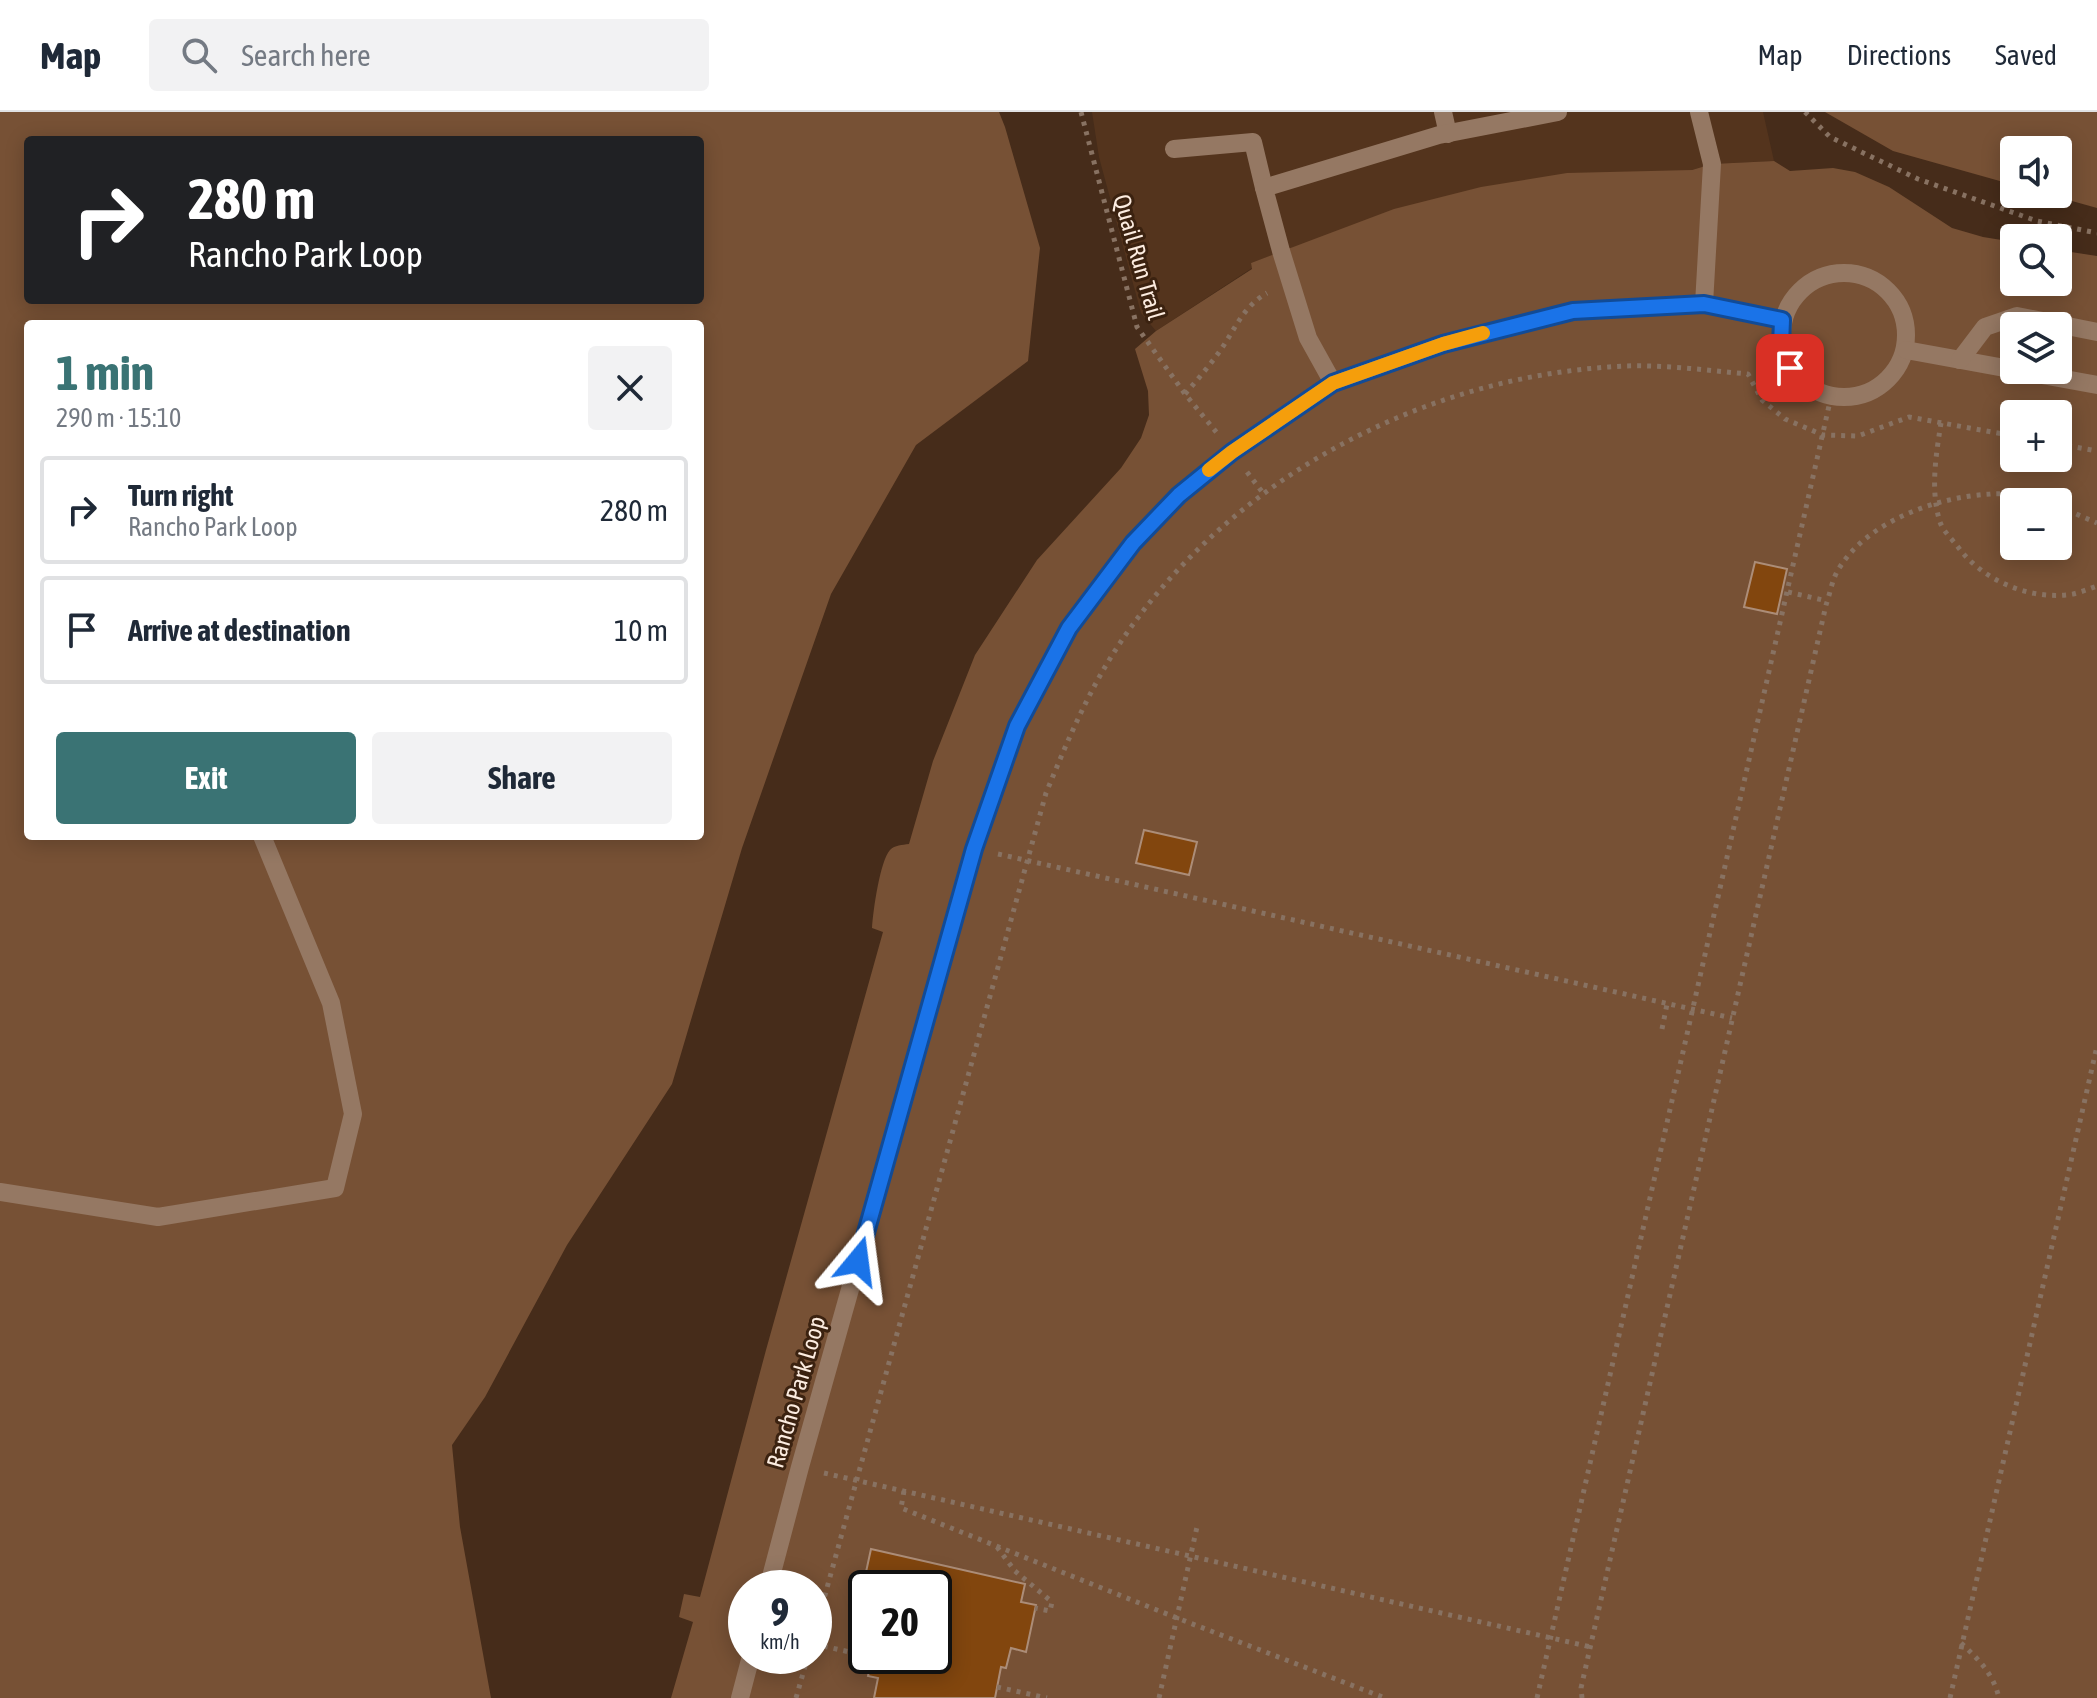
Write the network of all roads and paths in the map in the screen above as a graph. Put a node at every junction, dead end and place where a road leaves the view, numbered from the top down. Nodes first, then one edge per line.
1 (1081, 112) edge
2 (1443, 112) edge
3 (1558, 112) edge
4 (1699, 112) edge
5 (1805, 112) edge
6 (1448, 134) junction
7 (1174, 149) dead end
8 (1264, 188) junction
9 (2097, 233) edge
10 (1291, 285) junction
11 (1704, 304) junction
12 (1782, 320) junction
13 (2097, 332) edge
14 (1906, 350) junction
15 (1960, 360) junction
16 (1333, 383) junction
17 (2097, 385) edge
18 (1185, 394) junction
19 (1831, 397) junction
20 (1941, 423) junction
21 (2000, 434) edge
22 (1823, 435) junction
23 (1219, 436) dead end
24 (2072, 447) edge
25 (2097, 451) edge
26 (1244, 467) dead end
27 (1263, 493) junction
28 (2000, 494) edge
29 (1936, 502) junction
30 (2072, 512) edge
31 (2097, 523) edge
32 (2097, 586) edge
33 (1788, 592) junction
34 (1827, 601) junction
35 (264, 840) edge
36 (974, 849) junction
37 (1027, 861) junction
38 (1667, 1004) junction
39 (1693, 1010) junction
40 (1732, 1018) junction
41 (1662, 1029) dead end
42 (2097, 1046) edge
43 (0, 1192) edge
44 (800, 1467) junction
45 (857, 1480) junction
46 (904, 1491) junction
47 (1197, 1527) dead end
48 (996, 1546) junction
49 (1191, 1555) junction
50 (773, 1570) edge
51 (832, 1570) edge
52 (1035, 1608) dead end
53 (1177, 1618) junction
54 (1551, 1638) junction
55 (1961, 1643) junction
56 (1591, 1647) junction
57 (746, 1674) edge
58 (803, 1674) edge
59 (997, 1687) dead end
60 (740, 1698) edge
61 (796, 1698) edge
62 (1047, 1698) edge
63 (1159, 1698) edge
64 (1385, 1698) edge
65 (1537, 1698) edge
66 (1582, 1698) edge
67 (1950, 1698) edge
68 (1999, 1698) edge

1 - 18 path, Quail Run Trail
2 - 6 lane
3 - 6 lane
4 - 11 lane
5 - 9 path
6 - 8 lane
7 - 8 lane
8 - 10 lane
10 - 16 lane
10 - 18 path
11 - 12 lane, Rancho Park Loop
11 - 16 lane, Rancho Park Loop
12 - 14 lane
12 - 19 lane
13 - 15 lane
14 - 15 lane
14 - 19 lane
15 - 17 lane
16 - 36 lane, Rancho Park Loop
18 - 23 path, Quail Run Trail
19 - 22 path
20 - 21 path
20 - 22 path
20 - 29 path
22 - 27 path
22 - 33 path
24 - 25 path
26 - 27 path
27 - 37 path
28 - 29 path
29 - 32 path
29 - 34 path
30 - 31 path
33 - 34 path
33 - 39 path
34 - 40 path
35 - 43 lane
36 - 37 path
36 - 44 lane, Rancho Park Loop
37 - 38 path
37 - 45 path
38 - 39 path
38 - 41 path
39 - 40 path
39 - 54 path
40 - 56 path
42 - 55 path
44 - 45 path
44 - 50 lane, Rancho Park Loop
45 - 46 path
45 - 51 path
46 - 48 path
46 - 49 path
47 - 49 path
48 - 52 path
48 - 53 path
49 - 53 path
49 - 54 path
53 - 63 path
53 - 64 path
54 - 56 path
54 - 65 path
55 - 67 path
55 - 68 path
56 - 66 path
57 - 60 lane
58 - 61 path
59 - 62 path

